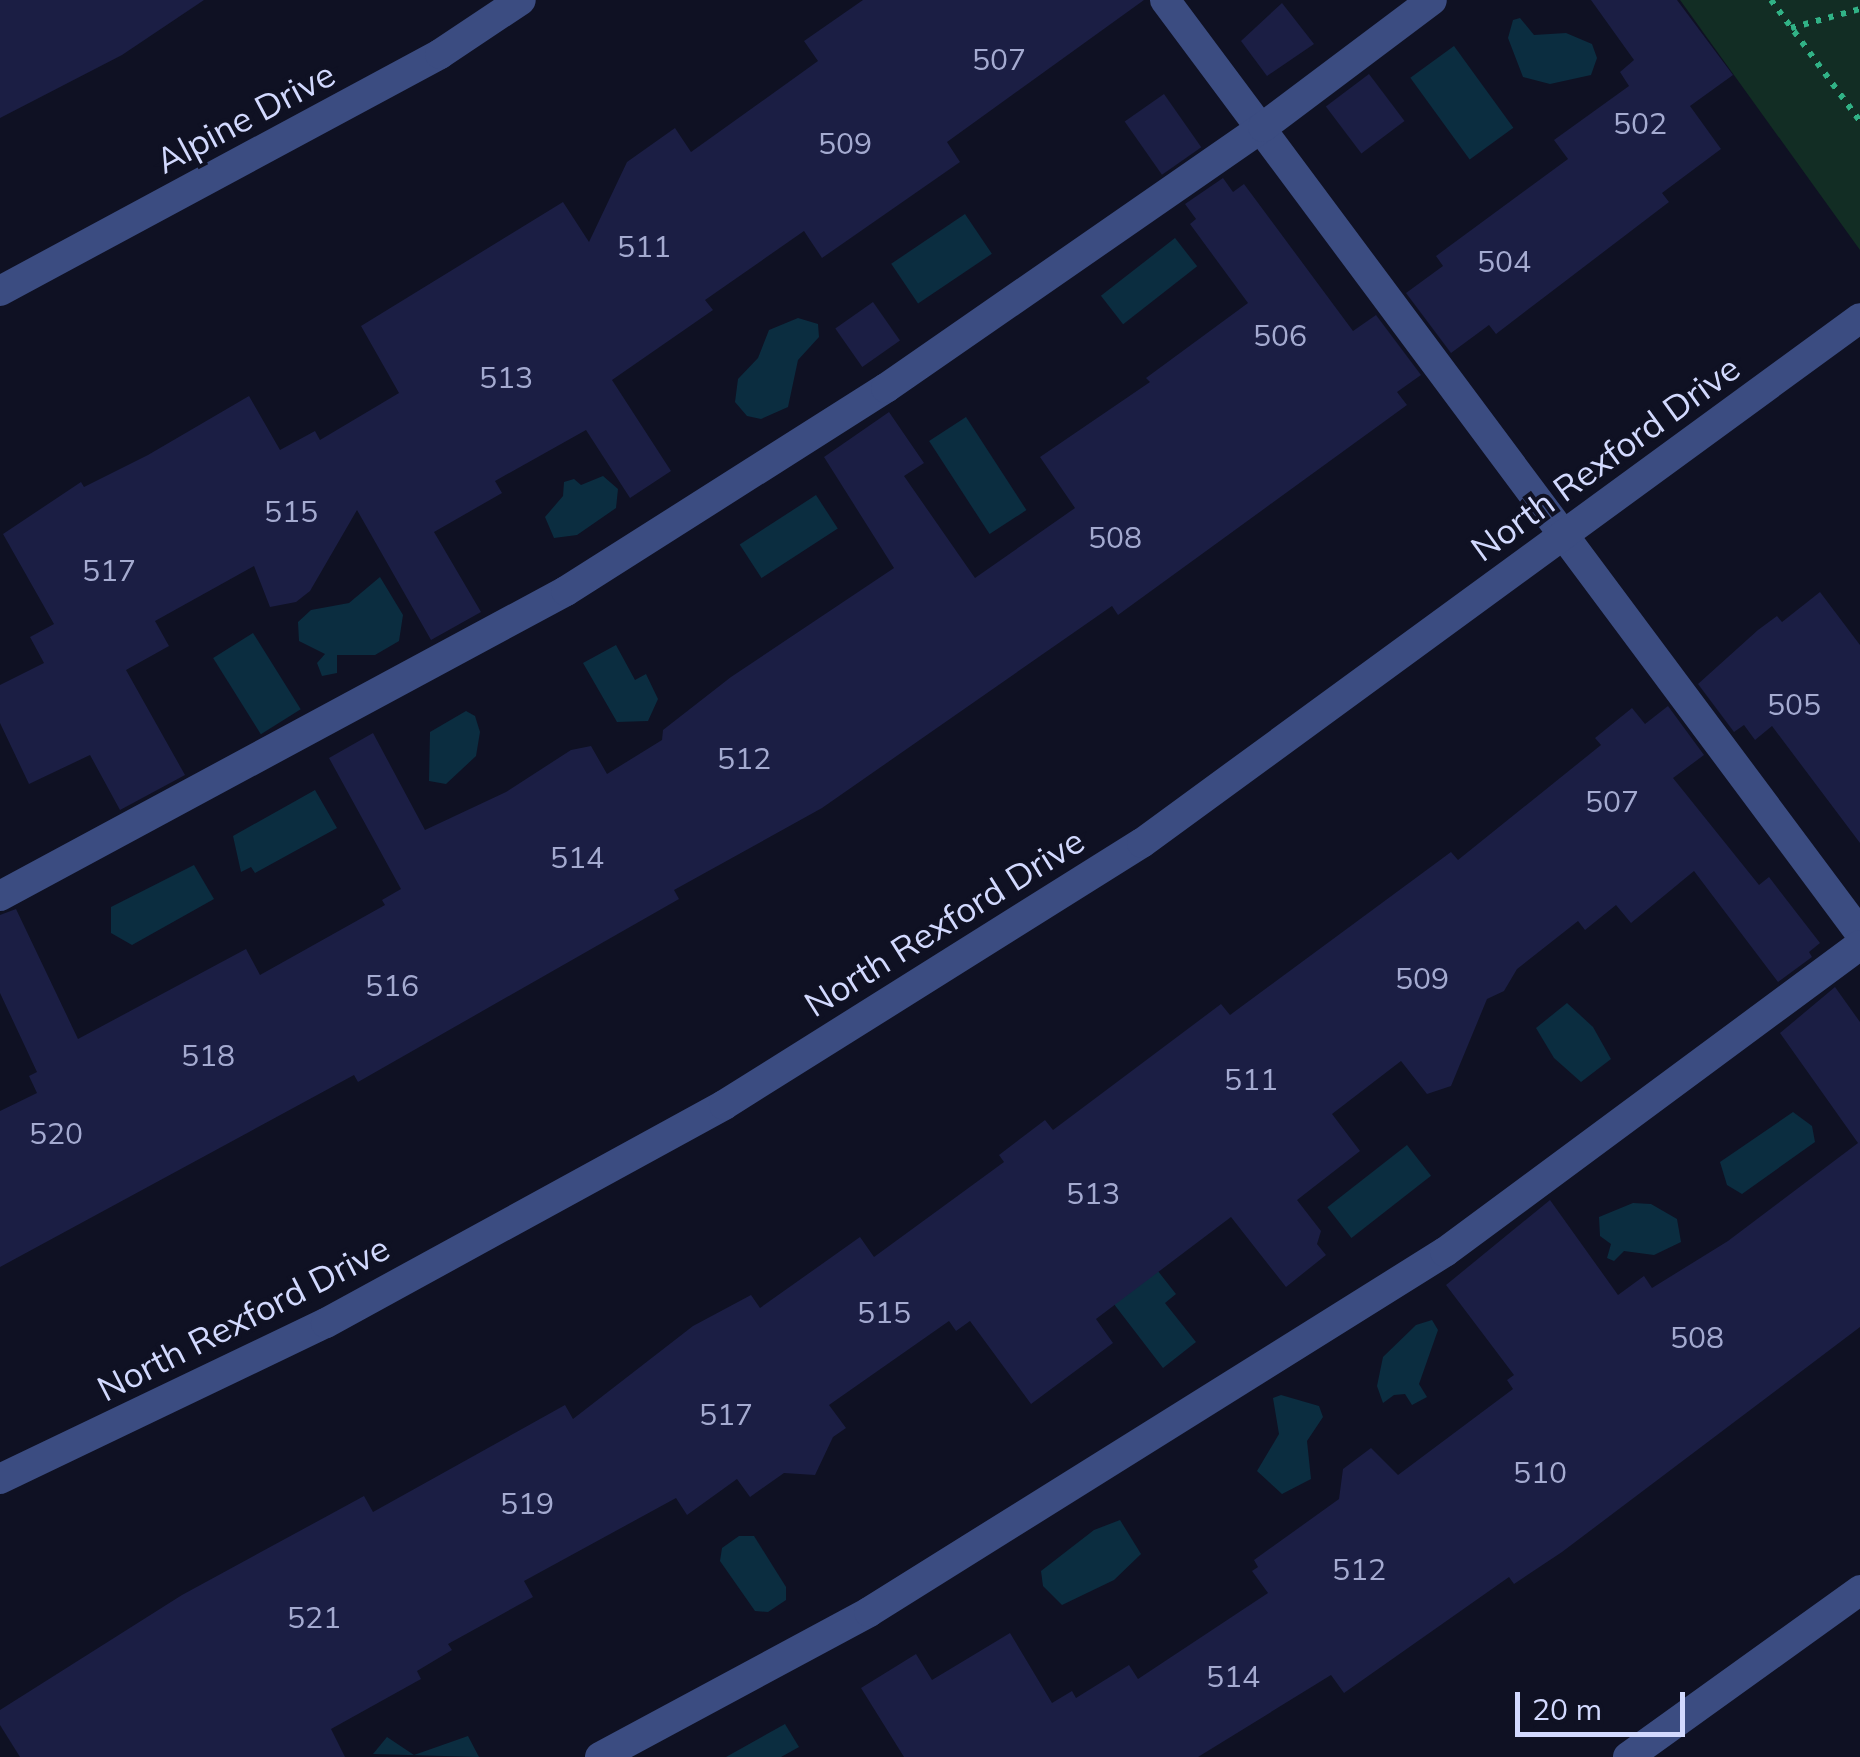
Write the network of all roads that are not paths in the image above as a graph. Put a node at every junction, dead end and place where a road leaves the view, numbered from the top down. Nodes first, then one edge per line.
1 (521, 0) edge
2 (1165, 0) edge
3 (1432, 0) edge
4 (1262, 127) junction
5 (0, 290) edge
6 (1860, 318) edge
7 (1562, 536) junction
8 (0, 896) edge
9 (1860, 932) edge
10 (1860, 945) edge
11 (0, 1479) edge
12 (1860, 1590) edge
13 (1646, 1752) edge
14 (600, 1757) edge

1 - 5 street, Alpine Drive
2 - 4 street
3 - 4 street
4 - 7 street
4 - 8 street
6 - 7 street, North Rexford Drive
7 - 9 street
7 - 11 street, North Rexford Drive
10 - 14 street
12 - 13 street

